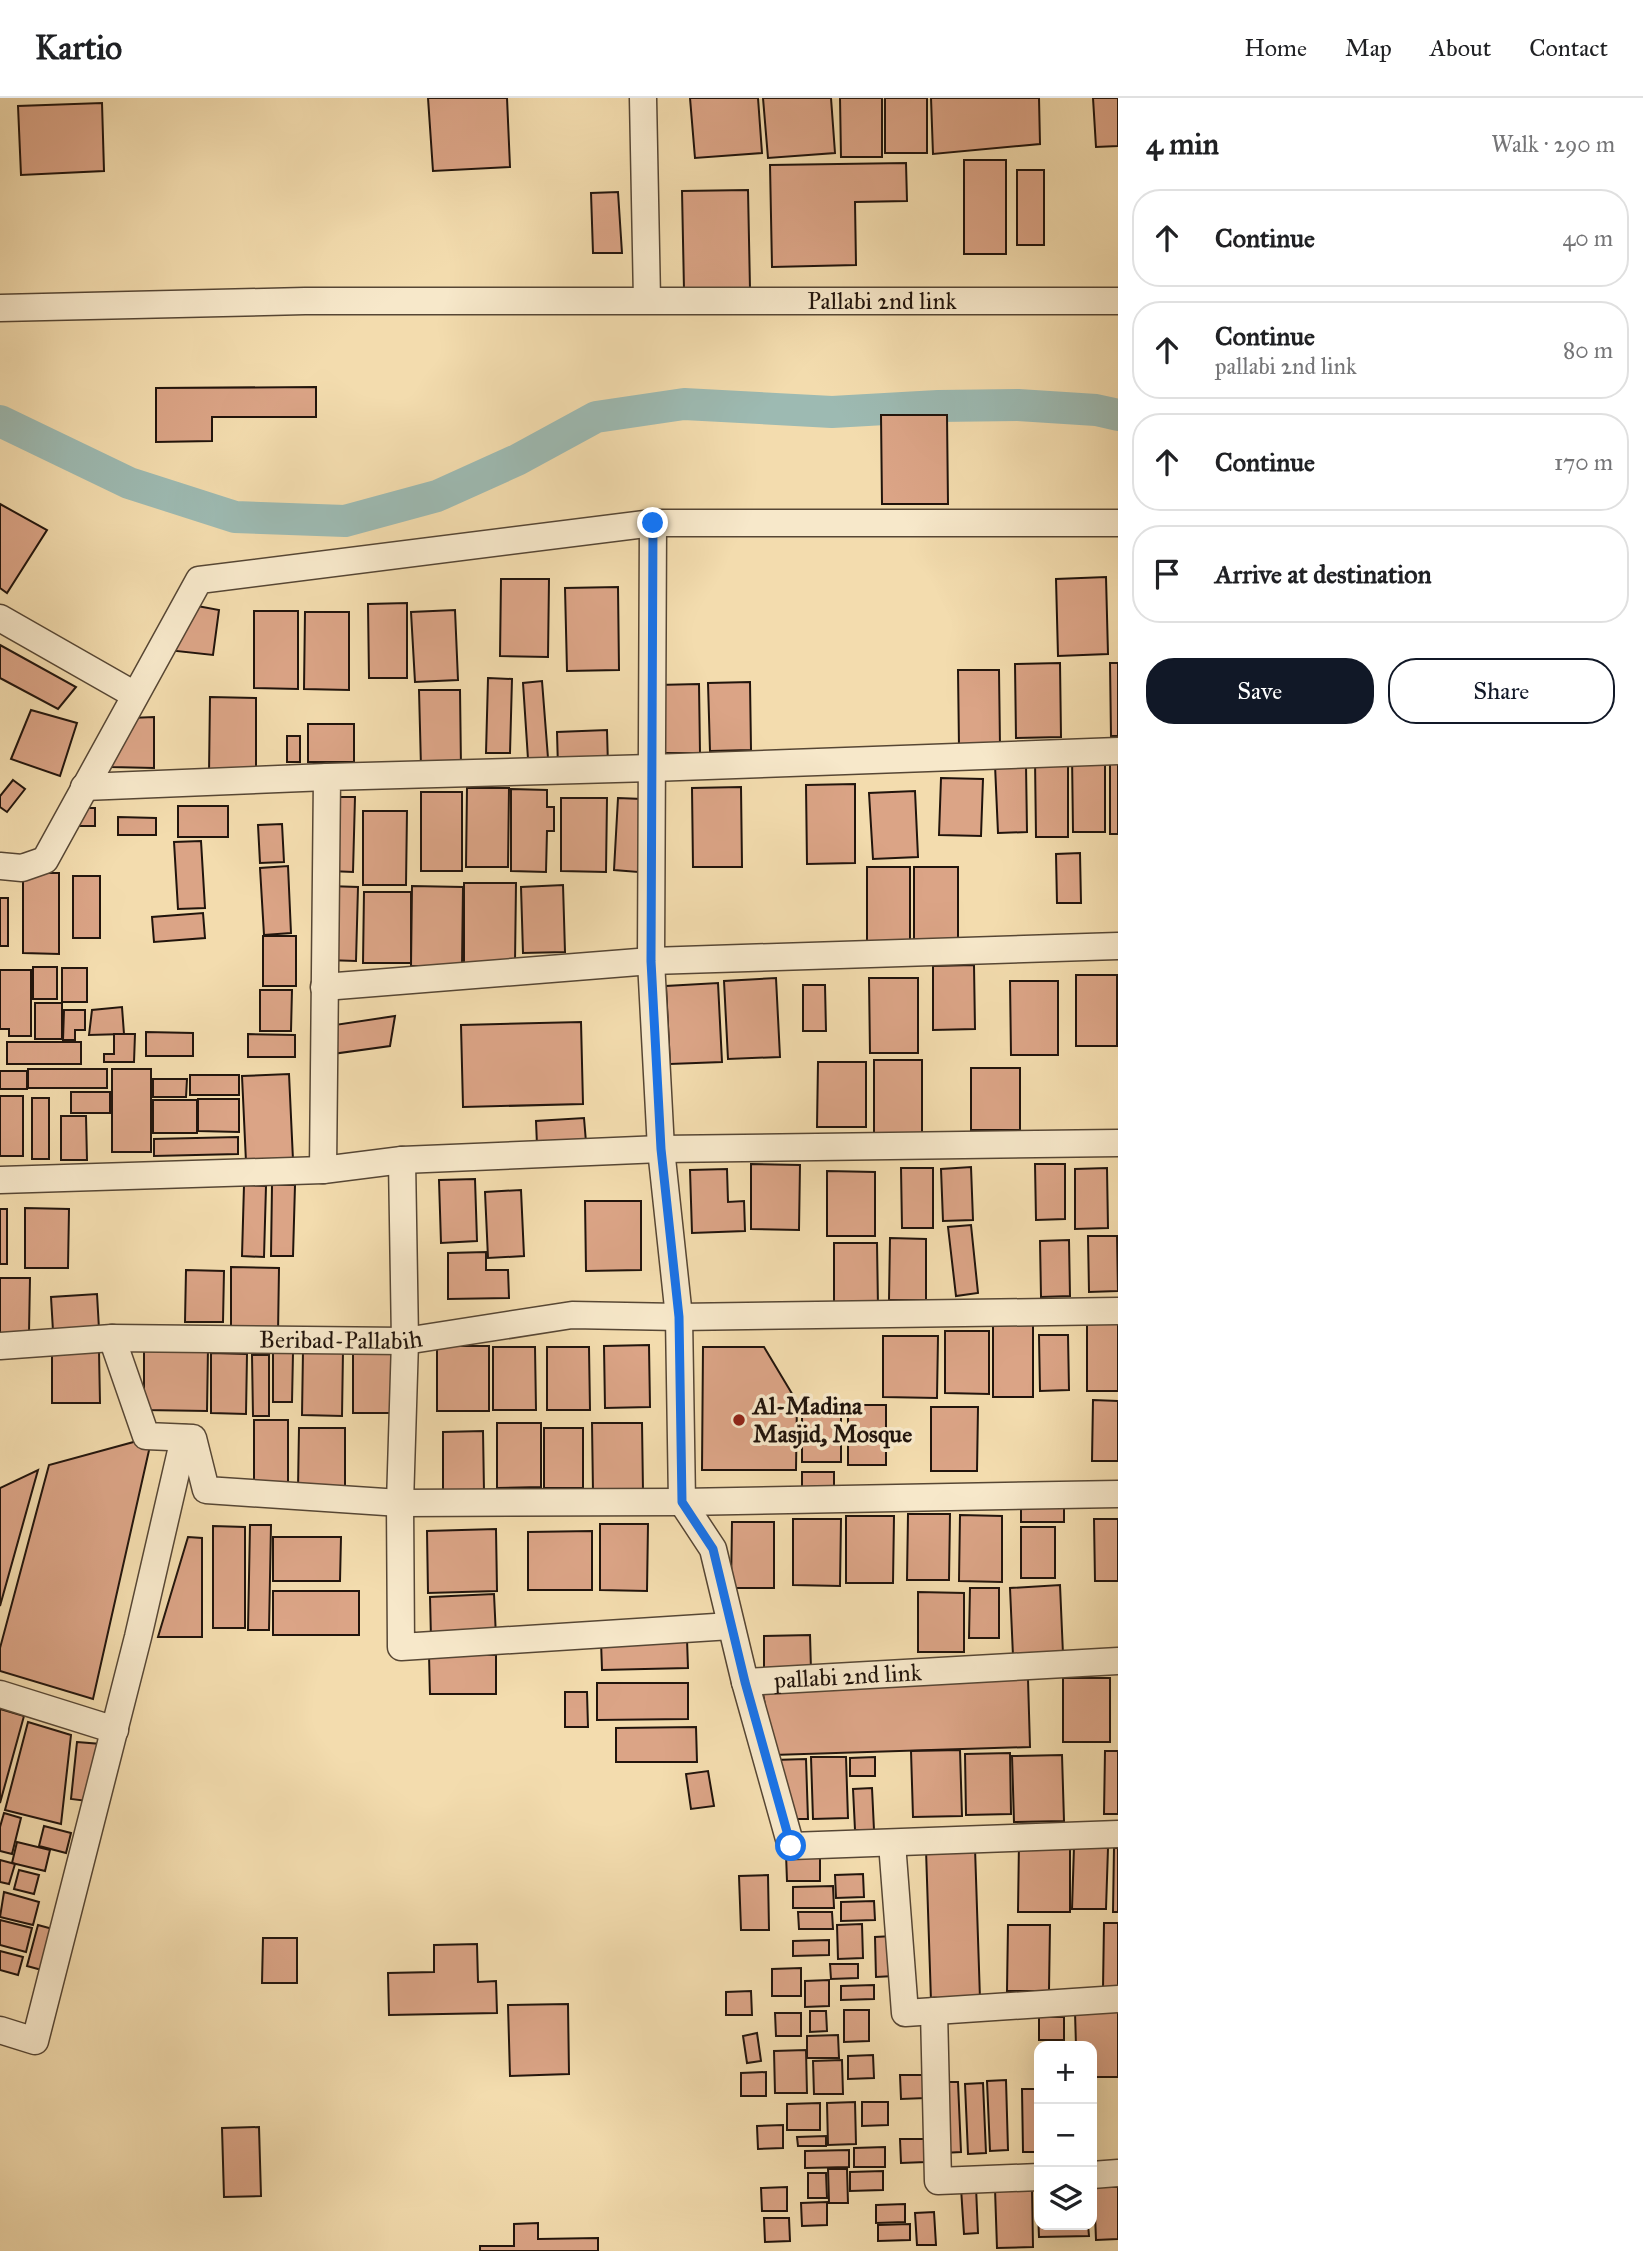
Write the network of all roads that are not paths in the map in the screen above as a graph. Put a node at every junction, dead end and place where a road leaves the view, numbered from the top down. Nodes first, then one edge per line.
1 (643, 98) edge
2 (647, 300) junction
3 (1118, 301) edge
4 (0, 308) edge
5 (653, 523) junction
6 (1118, 523) edge
7 (0, 618) edge
8 (135, 695) junction
9 (1118, 751) edge
10 (651, 768) junction
11 (327, 776) junction
12 (84, 787) junction
13 (0, 866) edge
14 (1118, 946) edge
15 (651, 961) junction
16 (324, 987) junction
17 (1118, 1143) edge
18 (661, 1149) junction
19 (402, 1160) junction
20 (323, 1170) junction
21 (0, 1180) edge
22 (1118, 1311) edge
23 (679, 1317) junction
24 (112, 1338) junction
25 (405, 1341) junction
26 (0, 1346) edge
27 (184, 1438) junction
28 (1118, 1494) edge
29 (682, 1502) junction
30 (400, 1503) junction
31 (732, 1626) junction
32 (1118, 1661) edge
33 (745, 1682) junction
34 (0, 1694) edge
35 (115, 1730) junction
36 (1118, 1834) edge
37 (892, 1843) junction
38 (1118, 1999) edge
39 (934, 2011) junction
40 (0, 2030) edge
41 (1118, 2173) edge
42 (1097, 2175) edge
43 (1034, 2177) edge

1 - 2 street
2 - 3 street, Pallabi 2nd link
2 - 4 street, Pallabi 2nd link
5 - 6 street
5 - 8 street
5 - 10 street
7 - 8 street
8 - 12 street
9 - 10 street
10 - 11 street
10 - 15 street
11 - 12 street
11 - 16 street
12 - 13 street
14 - 15 street
15 - 16 street
15 - 18 street
16 - 20 street
17 - 18 street
18 - 19 street
18 - 23 street
19 - 20 street
19 - 25 street
20 - 21 street
22 - 23 street, Beribad-Pallabih
23 - 25 street, Beribad-Pallabih
23 - 29 street
24 - 25 street, Beribad-Pallabih
24 - 26 street, Beribad-Pallabih
24 - 27 street
25 - 30 street
27 - 30 street
27 - 35 street
28 - 29 street
29 - 30 street
29 - 31 street, pallabi 2nd link
30 - 31 street
31 - 33 street, pallabi 2nd link
32 - 33 street, pallabi 2nd link
33 - 37 street
34 - 35 street
35 - 40 street
36 - 37 street
37 - 39 street
38 - 39 street
39 - 43 street
41 - 42 street

